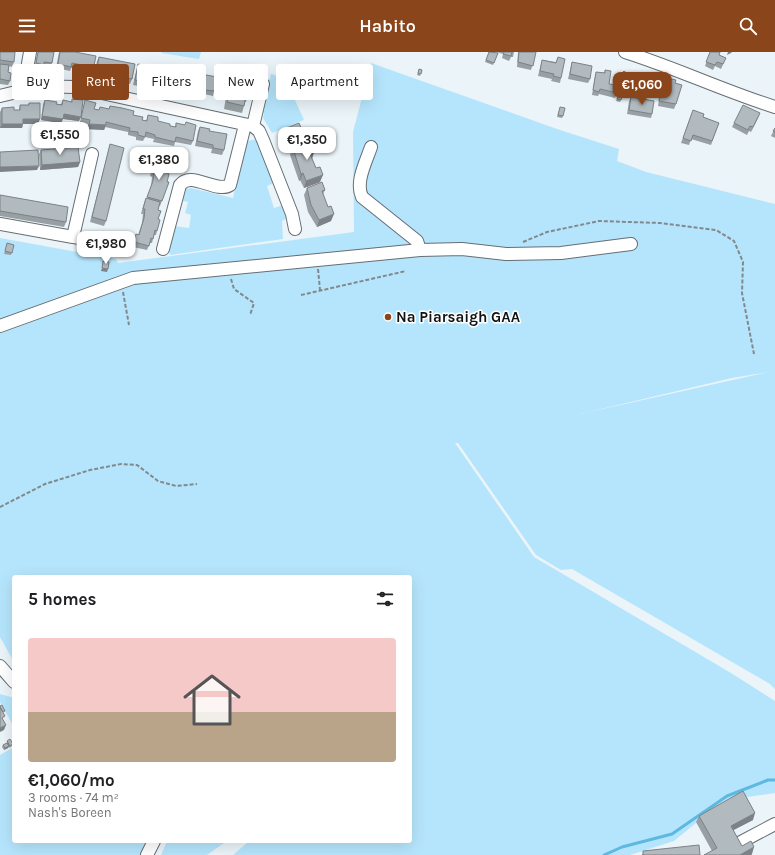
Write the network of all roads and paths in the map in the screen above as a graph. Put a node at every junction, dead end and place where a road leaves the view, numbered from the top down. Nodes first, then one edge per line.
1 (30, 52) edge
2 (625, 52) edge
3 (29, 64) edge
4 (64, 87) edge
5 (12, 93) edge
6 (0, 96) edge
7 (258, 100) edge
8 (775, 107) edge
9 (249, 125) junction
10 (371, 147) dead end
11 (92, 154) dead end
12 (0, 224) edge
13 (295, 229) dead end
14 (73, 237) junction
15 (521, 244) dead end
16 (631, 244) dead end
17 (111, 245) dead end
18 (163, 249) dead end
19 (420, 250) junction
20 (316, 261) junction
21 (229, 269) junction
22 (406, 271) dead end
23 (121, 282) junction
24 (320, 290) junction
25 (300, 294) dead end
26 (250, 315) dead end
27 (129, 324) dead end
28 (0, 326) edge
29 (754, 354) dead end
30 (197, 484) dead end
31 (0, 507) edge
32 (0, 666) edge
33 (7, 680) edge
34 (775, 824) edge
35 (741, 842) edge
36 (153, 843) edge
37 (147, 855) edge

1 - 3 street
2 - 8 street
4 - 9 street
5 - 6 street
7 - 9 street
9 - 13 street
9 - 18 street
10 - 19 street
11 - 14 street
12 - 14 street
14 - 17 street
15 - 29 path
16 - 19 street
19 - 20 street
20 - 21 street
20 - 24 path
21 - 23 street
21 - 26 path
22 - 24 path
23 - 27 path
23 - 28 street
24 - 25 path
30 - 31 path
32 - 33 street
34 - 35 street
36 - 37 street

